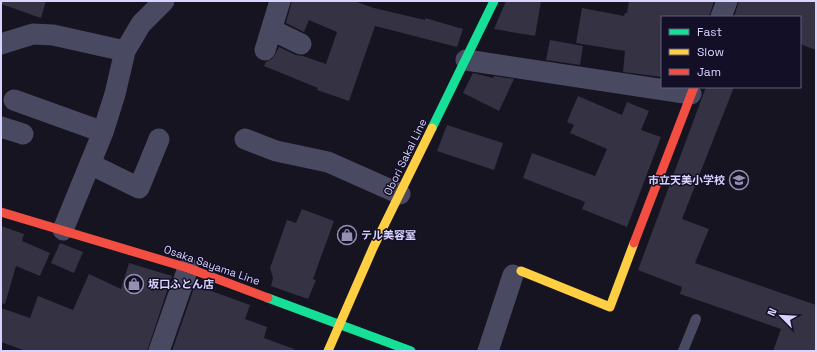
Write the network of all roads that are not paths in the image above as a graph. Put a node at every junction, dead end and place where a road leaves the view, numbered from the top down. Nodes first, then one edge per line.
1 (161, 1) edge
2 (280, 1) edge
3 (494, 1) edge
4 (727, 1) edge
5 (721, 16) edge
6 (272, 30) junction
7 (1, 44) edge
8 (301, 44) dead end
9 (265, 50) dead end
10 (125, 51) junction
11 (466, 60) junction
12 (661, 87) edge
13 (671, 88) edge
14 (693, 91) edge
15 (14, 100) dead end
16 (1, 127) edge
17 (103, 132) junction
18 (23, 134) dead end
19 (159, 139) dead end
20 (245, 139) dead end
21 (90, 164) junction
22 (400, 194) junction
23 (1, 212) edge
24 (63, 230) junction
25 (188, 268) junction
26 (517, 273) joint
27 (696, 319) dead end
28 (339, 324) junction
29 (159, 351) edge
30 (328, 351) edge
31 (411, 351) edge
32 (488, 351) edge
33 (683, 351) edge

1 - 10 street
2 - 6 street
3 - 11 main road, Obori Sakai Line
4 - 5 street
6 - 8 street
6 - 9 street
7 - 10 street
10 - 17 street
11 - 12 street
11 - 22 main road, Obori Sakai Line
13 - 14 street
14 - 26 main road
15 - 17 street
16 - 18 street
17 - 21 street
19 - 21 street
20 - 22 street
21 - 24 street
22 - 28 main road, Obori Sakai Line
23 - 24 main road, Osaka Sayama Line
24 - 25 main road, Osaka Sayama Line
25 - 28 main road, Osaka Sayama Line
25 - 29 street
26 - 32 street
27 - 33 lane
28 - 30 main road, Obori Sakai Line
28 - 31 main road, Osaka Sayama Line

